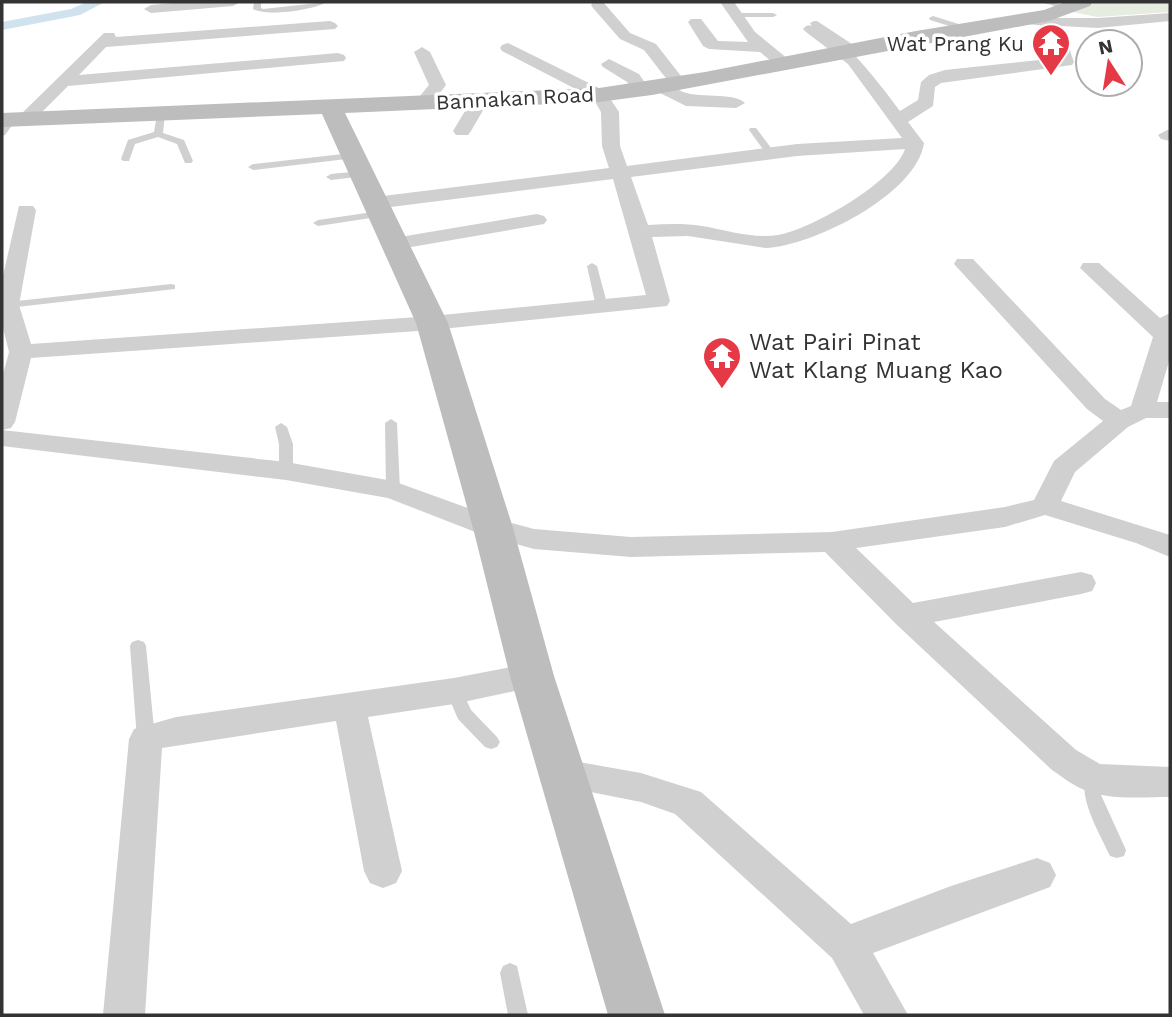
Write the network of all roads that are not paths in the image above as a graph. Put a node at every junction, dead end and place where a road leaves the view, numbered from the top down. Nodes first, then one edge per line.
1 (233, 2) edge
2 (243, 2) edge
3 (258, 2) edge
4 (323, 2) edge
5 (1045, 2) edge
6 (598, 5) dead end
7 (1076, 5) edge
8 (731, 8) edge
9 (151, 9) dead end
10 (773, 15) dead end
11 (1170, 17) edge
12 (933, 18) dead end
13 (1022, 20) junction
14 (696, 22) dead end
15 (1052, 22) junction
16 (330, 26) dead end
17 (812, 26) dead end
18 (962, 28) junction
19 (764, 47) junction
20 (508, 48) dead end
21 (848, 49) junction
22 (422, 52) dead end
23 (338, 58) dead end
24 (782, 62) junction
25 (609, 64) dead end
26 (64, 81) junction
27 (661, 87) junction
28 (599, 95) junction
29 (480, 100) junction
30 (424, 102) junction
31 (736, 103) dead end
32 (330, 106) junction
33 (899, 120) junction
34 (10, 123) edge
35 (159, 124) junction
36 (753, 130) dead end
37 (461, 131) dead end
38 (915, 143) junction
39 (770, 153) junction
40 (125, 159) dead end
41 (188, 161) dead end
42 (253, 167) dead end
43 (620, 172) junction
44 (365, 195) junction
45 (26, 210) dead end
46 (537, 220) dead end
47 (318, 223) dead end
48 (640, 231) junction
49 (10, 250) edge
50 (965, 264) dead end
51 (592, 266) dead end
52 (1091, 268) dead end
53 (171, 287) dead end
54 (8, 305) junction
55 (602, 307) junction
56 (432, 323) junction
57 (1167, 327) edge
58 (21, 352) junction
59 (1170, 410) edge
60 (1130, 415) junction
61 (2, 422) edge
62 (391, 423) dead end
63 (281, 427) dead end
64 (2, 438) edge
65 (286, 471) junction
66 (393, 490) junction
67 (1045, 506) junction
68 (493, 528) junction
69 (832, 542) junction
70 (1170, 547) edge
71 (1081, 583) dead end
72 (907, 616) junction
73 (138, 646) dead end
74 (532, 676) junction
75 (454, 691) junction
76 (349, 705) junction
77 (146, 739) junction
78 (491, 742) dead end
79 (562, 774) junction
80 (1093, 778) junction
81 (1170, 782) edge
82 (1117, 850) dead end
83 (383, 871) dead end
84 (1037, 875) dead end
85 (846, 945) junction
86 (510, 973) dead end
87 (124, 1015) edge
88 (517, 1015) edge
89 (636, 1015) edge
90 (887, 1015) edge

1 - 2 lane
1 - 9 street
3 - 4 lane
5 - 7 lane
6 - 27 street
7 - 13 street, Bannakan Road
8 - 10 lane
8 - 19 street
11 - 15 street
12 - 18 lane
13 - 15 street
13 - 18 street, Bannakan Road
14 - 19 street
15 - 33 street
16 - 26 street
17 - 21 street
18 - 21 street, Bannakan Road
19 - 24 street
20 - 28 street
21 - 24 street, Bannakan Road
21 - 33 street
22 - 30 street
23 - 26 street
24 - 27 street, Bannakan Road
25 - 27 street
26 - 34 street
27 - 28 street, Bannakan Road
27 - 31 street
28 - 29 street, Bannakan Road
28 - 43 street
29 - 30 street, Bannakan Road
29 - 37 street
30 - 32 street, Bannakan Road
32 - 35 street, Bannakan Road
32 - 44 street
33 - 38 street
34 - 35 street, Bannakan Road
35 - 40 lane
35 - 41 lane
36 - 39 lane
38 - 39 street
38 - 48 street
39 - 43 street
42 - 44 lane
43 - 44 street
43 - 48 street
44 - 46 street
44 - 47 lane
44 - 56 street
45 - 49 street
48 - 55 street
49 - 54 street
50 - 60 street
51 - 55 lane
52 - 57 street
53 - 54 lane
54 - 58 street
55 - 56 street
56 - 58 street
56 - 68 street
57 - 60 street
58 - 61 street
59 - 60 street
60 - 67 street
62 - 66 lane
63 - 65 lane
64 - 65 street
65 - 66 street
66 - 68 street
67 - 69 street
67 - 70 street
68 - 69 street
68 - 74 street
69 - 72 street
71 - 72 street
72 - 80 street
73 - 77 lane
74 - 75 street
74 - 79 street
75 - 76 street
75 - 78 lane
76 - 77 street
76 - 83 street
77 - 87 street
79 - 85 street
79 - 89 street
80 - 81 street
80 - 82 lane
84 - 85 street
85 - 90 street
86 - 88 lane

